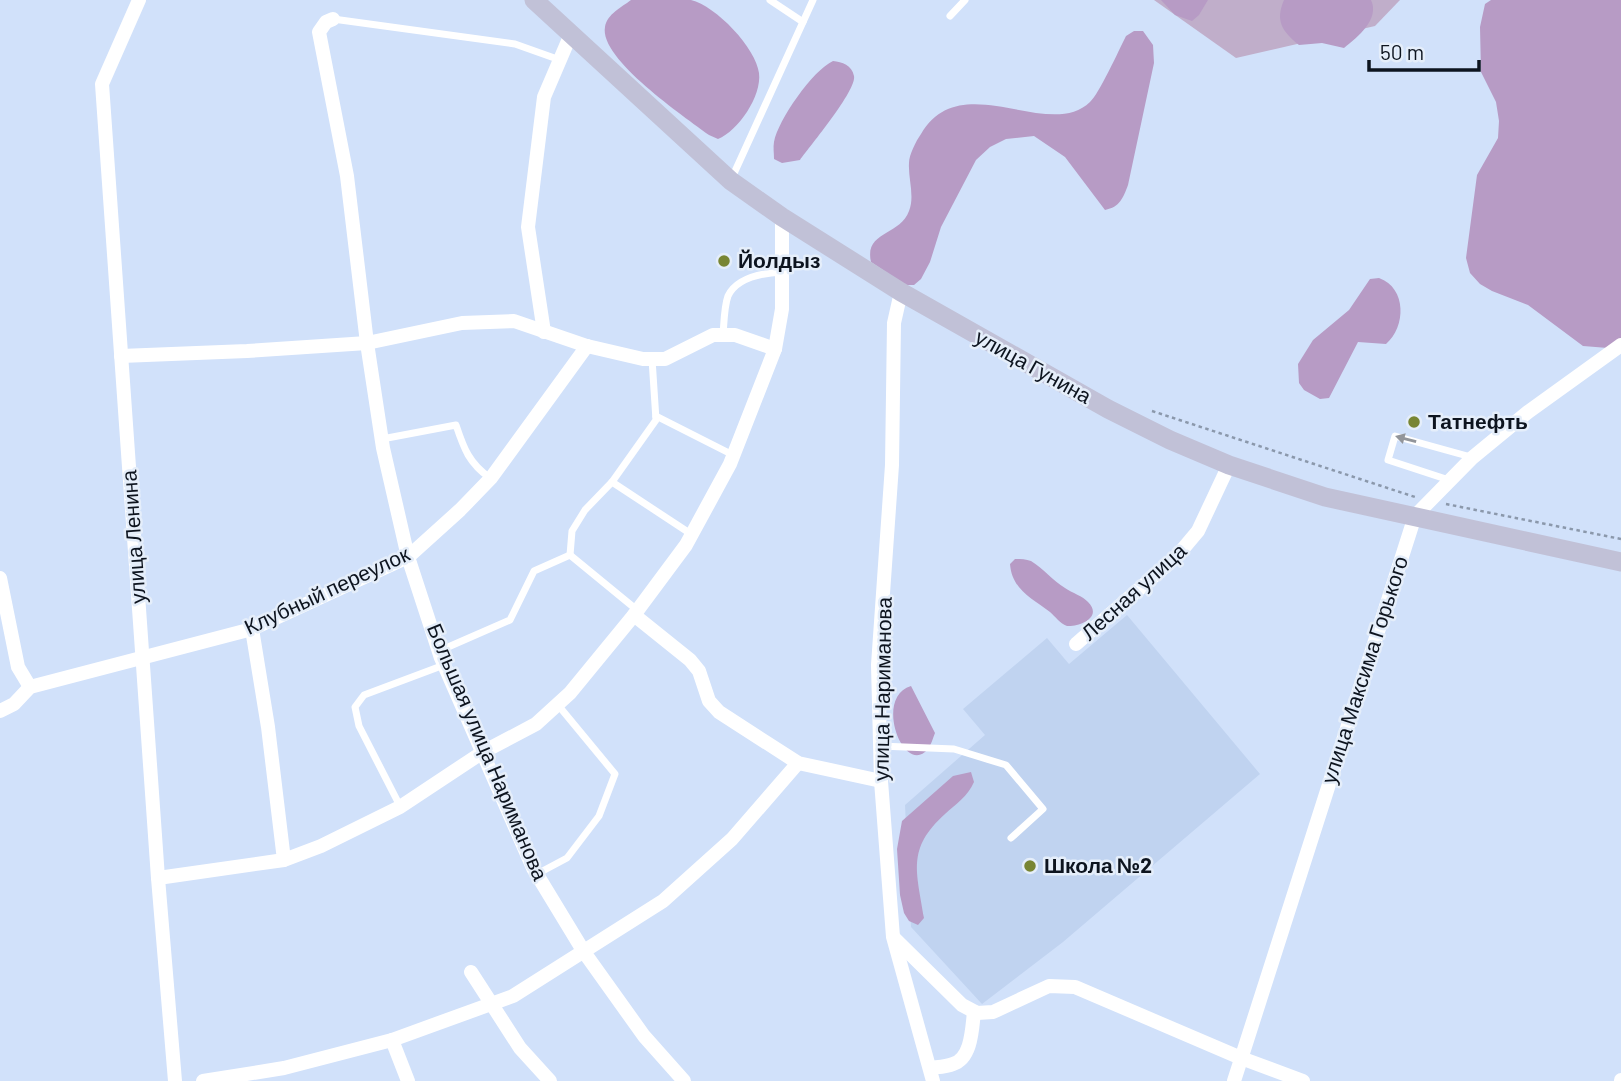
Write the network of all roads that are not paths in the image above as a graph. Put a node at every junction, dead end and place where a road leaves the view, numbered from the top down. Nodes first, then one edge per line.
1 (139, 0) edge
2 (534, 0) edge
3 (769, 0) edge
4 (813, 0) edge
5 (965, 0) edge
6 (950, 16) dead end
7 (333, 19) joint
8 (803, 22) junction
9 (570, 34) junction
10 (559, 60) junction
11 (731, 181) junction
12 (782, 217) junction
13 (782, 272) junction
14 (901, 292) junction
15 (544, 331) junction
16 (723, 335) junction
17 (367, 343) junction
18 (1621, 345) edge
19 (587, 346) junction
20 (775, 349) junction
21 (121, 356) junction
22 (652, 359) junction
23 (656, 416) junction
24 (382, 439) junction
25 (733, 456) junction
26 (1472, 457) junction
27 (1229, 464) junction
28 (491, 478) junction
29 (1449, 480) junction
30 (612, 482) junction
31 (1415, 516) junction
32 (691, 534) junction
33 (570, 555) junction
34 (408, 557) junction
35 (1621, 562) edge
36 (0, 578) edge
37 (635, 613) junction
38 (252, 629) junction
39 (1076, 644) dead end
40 (442, 658) junction
41 (143, 659) junction
42 (30, 687) junction
43 (558, 704) junction
44 (0, 711) edge
45 (880, 746) junction
46 (483, 752) junction
47 (798, 763) junction
48 (881, 781) junction
49 (400, 807) junction
50 (1011, 838) dead end
51 (284, 860) junction
52 (537, 874) junction
53 (158, 878) junction
54 (893, 937) junction
55 (584, 952) junction
56 (471, 972) dead end
57 (491, 1003) junction
58 (974, 1012) junction
59 (392, 1040) junction
60 (1241, 1058) junction
61 (932, 1074) edge
62 (175, 1081) edge
63 (204, 1081) edge
64 (408, 1081) edge
65 (550, 1081) edge
66 (684, 1081) edge
67 (1234, 1081) edge
68 (1304, 1081) edge

1 - 21 street, улица Ленина
2 - 9 main road, улица Гунина
3 - 8 lane
4 - 8 lane
5 - 6 lane
7 - 10 lane
7 - 17 street, Большая улица Нариманова
8 - 11 lane
9 - 10 street
9 - 11 main road, улица Гунина
10 - 15 street
11 - 12 main road, улица Гунина
12 - 13 street
12 - 14 main road, улица Гунина
13 - 16 lane
13 - 20 street
14 - 27 main road, улица Гунина
14 - 45 street, улица Нариманова
15 - 17 street
15 - 19 street
16 - 20 street
16 - 22 street
17 - 21 street
17 - 24 street, Большая улица Нариманова
18 - 26 street, улица Максима Горького
19 - 22 street
19 - 28 street, Клубный переулок
20 - 25 street
21 - 41 street, улица Ленина
22 - 23 lane
23 - 25 lane
23 - 30 lane
24 - 28 lane
24 - 34 street, Большая улица Нариманова
25 - 32 street
26 - 29 street, улица Максима Горького
26 -> 29 lane
27 - 31 main road, улица Гунина
27 - 39 street, Лесная улица
28 - 34 street, Клубный переулок
29 - 31 street, улица Максима Горького
30 - 32 lane
30 - 33 lane
31 - 35 main road, улица Гунина
31 - 60 street, улица Максима Горького
32 - 37 street
33 - 37 lane
33 - 40 lane
34 - 38 street, Клубный переулок
34 - 40 street, Большая улица Нариманова
36 - 42 street
37 - 43 street
37 - 47 street
38 - 41 street, Клубный переулок
38 - 51 street
40 - 46 street, Большая улица Нариманова
40 - 49 lane
41 - 42 street, Клубный переулок
41 - 53 street, улица Ленина
42 - 44 street
43 - 46 street
43 - 52 lane
45 - 48 street, улица Нариманова
45 - 50 lane
46 - 49 street
46 - 52 street, Большая улица Нариманова
47 - 48 street
47 - 55 street
48 - 54 street, улица Нариманова
49 - 51 street
51 - 53 street
52 - 55 street, Большая улица Нариманова
53 - 62 street, улица Ленина
54 - 58 street
54 - 61 street, улица Нариманова
55 - 57 street
55 - 66 street, Большая улица Нариманова
56 - 57 street
57 - 59 street
57 - 65 street
58 - 60 street
58 - 61 street
59 - 63 street
59 - 64 street
60 - 67 street, улица Максима Горького
60 - 68 street

